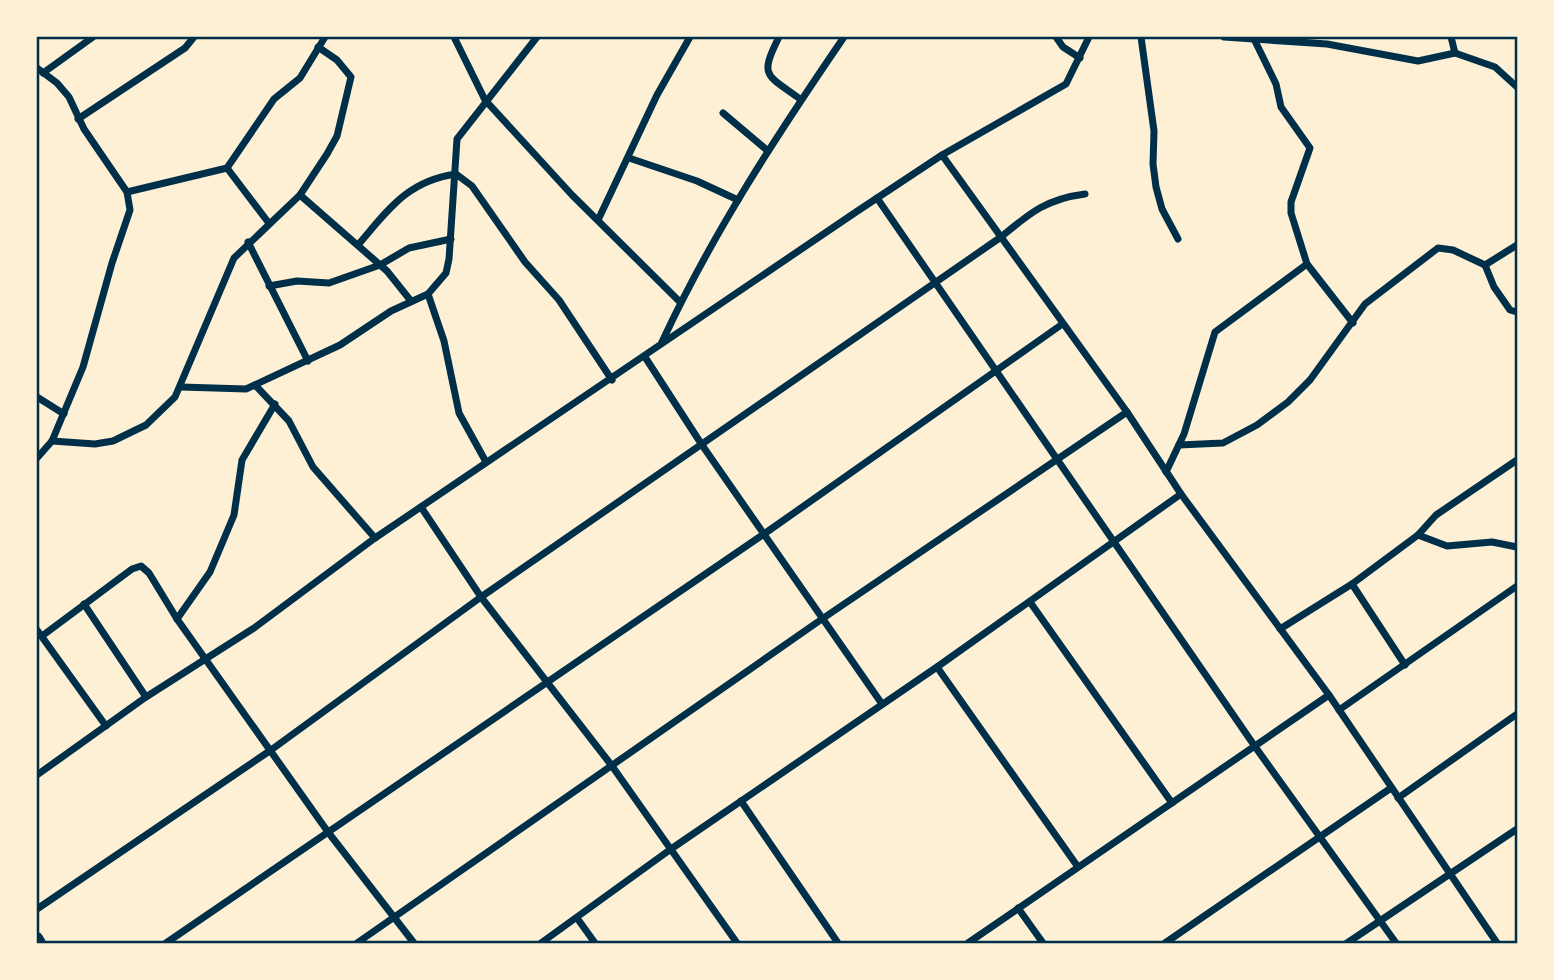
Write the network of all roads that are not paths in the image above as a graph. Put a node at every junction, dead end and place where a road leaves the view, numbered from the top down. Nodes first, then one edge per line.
1 (93, 37) edge
2 (194, 37) edge
3 (325, 37) edge
4 (454, 37) edge
5 (537, 37) edge
6 (690, 37) edge
7 (779, 37) edge
8 (844, 37) edge
9 (1056, 37) edge
10 (1089, 37) edge
11 (1141, 37) edge
12 (1224, 37) edge
13 (1451, 37) edge
14 (1255, 41) junction
15 (318, 47) junction
16 (1455, 53) junction
17 (1080, 58) junction
18 (40, 70) edge
19 (1517, 87) edge
20 (800, 99) junction
21 (485, 100) junction
22 (723, 113) dead end
23 (78, 119) junction
24 (768, 151) junction
25 (942, 155) junction
26 (629, 158) junction
27 (227, 169) junction
28 (456, 174) junction
29 (127, 192) junction
30 (1084, 194) dead end
31 (300, 195) junction
32 (877, 198) junction
33 (738, 200) junction
34 (599, 218) junction
35 (268, 222) junction
36 (1001, 237) junction
37 (451, 239) junction
38 (1178, 239) dead end
39 (248, 242) junction
40 (1517, 245) edge
41 (358, 246) junction
42 (1307, 264) junction
43 (380, 265) junction
44 (1485, 265) junction
45 (934, 284) junction
46 (269, 286) junction
47 (428, 294) junction
48 (411, 300) junction
49 (680, 302) junction
50 (1517, 312) edge
51 (1353, 323) junction
52 (1061, 325) junction
53 (661, 344) junction
54 (645, 357) junction
55 (308, 361) junction
56 (996, 372) junction
57 (612, 380) junction
58 (255, 385) junction
59 (181, 387) junction
60 (37, 397) edge
61 (275, 404) junction
62 (1126, 412) junction
63 (64, 414) junction
64 (52, 441) junction
65 (1179, 445) junction
66 (702, 446) junction
67 (37, 458) edge
68 (1517, 460) edge
69 (1056, 461) junction
70 (486, 462) junction
71 (1166, 472) junction
72 (1181, 494) junction
73 (421, 507) junction
74 (764, 534) junction
75 (1419, 535) junction
76 (374, 538) junction
77 (1116, 542) junction
78 (1517, 547) edge
79 (1352, 584) junction
80 (1517, 586) edge
81 (481, 597) junction
82 (1030, 602) junction
83 (84, 604) junction
84 (177, 619) junction
85 (822, 619) junction
86 (1280, 629) junction
87 (39, 633) edge
88 (208, 659) junction
89 (1405, 664) junction
90 (937, 667) junction
91 (547, 683) junction
92 (1329, 695) junction
93 (146, 697) junction
94 (882, 704) junction
95 (1339, 710) junction
96 (1517, 714) edge
97 (106, 726) junction
98 (1256, 748) junction
99 (271, 750) junction
100 (612, 766) junction
101 (37, 775) edge
102 (1391, 788) junction
103 (1398, 798) junction
104 (741, 801) junction
105 (1172, 803) junction
106 (1517, 829) edge
107 (328, 832) junction
108 (1321, 835) junction
109 (671, 849) junction
110 (1078, 867) junction
111 (1449, 874) junction
112 (1018, 908) junction
113 (37, 909) edge
114 (395, 916) junction
115 (577, 918) junction
116 (1380, 920) junction
117 (37, 938) edge
118 (40, 943) edge
119 (166, 943) edge
120 (357, 943) edge
121 (414, 943) edge
122 (541, 943) edge
123 (595, 943) edge
124 (737, 943) edge
125 (838, 943) edge
126 (968, 943) edge
127 (1043, 943) edge
128 (1165, 943) edge
129 (1347, 943) edge
130 (1396, 943) edge
131 (1497, 943) edge

1 - 18 street
2 - 23 street
3 - 15 street
4 - 21 street
5 - 21 street
6 - 26 street
7 - 20 street
8 - 20 street
9 - 17 street
10 - 17 street
11 - 38 street
12 - 14 street
13 - 16 street
14 - 16 street
14 - 42 street
15 - 27 street
15 - 31 street
16 - 19 street
17 - 25 street
18 - 23 street
20 - 24 street
21 - 28 street
21 - 34 street
22 - 24 street
23 - 29 street
24 - 33 street
25 - 32 street
25 - 36 street
26 - 33 street
26 - 34 street
27 - 29 street
27 - 35 street
28 - 37 street
28 - 41 street
28 - 57 street
29 - 63 street
30 - 36 street
31 - 35 street
31 - 41 street
32 - 45 street
32 - 53 street
33 - 49 street
34 - 49 street
35 - 39 street
36 - 45 street
36 - 52 street
37 - 43 street
37 - 47 street
39 - 46 street
39 - 59 street
40 - 44 street
41 - 43 street
42 - 51 street
42 - 65 street
43 - 46 street
43 - 48 street
44 - 50 street
44 - 51 street
45 - 56 street
45 - 66 street
46 - 55 street
47 - 48 street
47 - 70 street
48 - 55 street
49 - 53 street
51 - 65 street
52 - 56 street
52 - 62 street
53 - 54 street
54 - 57 street
54 - 66 street
55 - 58 street
56 - 69 street
56 - 74 street
57 - 70 street
58 - 59 street
58 - 61 street
59 - 64 street
60 - 63 street
61 - 76 street
61 - 84 street
62 - 69 street
62 - 71 street
63 - 64 street
64 - 67 street
65 - 71 street
66 - 74 street
66 - 81 street
68 - 75 street
69 - 77 street
69 - 85 street
70 - 73 street
71 - 72 street
72 - 77 street
72 - 86 street
73 - 76 street
73 - 81 street
74 - 85 street
74 - 91 street
75 - 78 street
75 - 79 street
76 - 88 street
77 - 82 street
77 - 98 street
79 - 86 street
79 - 89 street
80 - 89 street
81 - 91 street
81 - 99 street
82 - 90 street
82 - 105 street
83 - 84 street
83 - 87 street
83 - 93 street
84 - 88 street
85 - 94 street
85 - 100 street
86 - 92 street
87 - 97 street
88 - 93 street
88 - 99 street
89 - 95 street
90 - 94 street
90 - 110 street
91 - 100 street
91 - 107 street
92 - 95 street
92 - 98 street
93 - 97 street
94 - 104 street
95 - 102 street
96 - 103 street
97 - 101 street
98 - 105 street
98 - 108 street
99 - 107 street
99 - 113 street
100 - 109 street
100 - 114 street
102 - 103 street
102 - 108 street
103 - 111 street
104 - 109 street
104 - 125 street
105 - 110 street
106 - 111 street
107 - 114 street
107 - 119 street
108 - 116 street
108 - 128 street
109 - 115 street
109 - 124 street
110 - 112 street
111 - 116 street
111 - 131 street
112 - 126 street
112 - 127 street
114 - 120 street
114 - 121 street
115 - 122 street
115 - 123 street
116 - 129 street
116 - 130 street
117 - 118 main road

